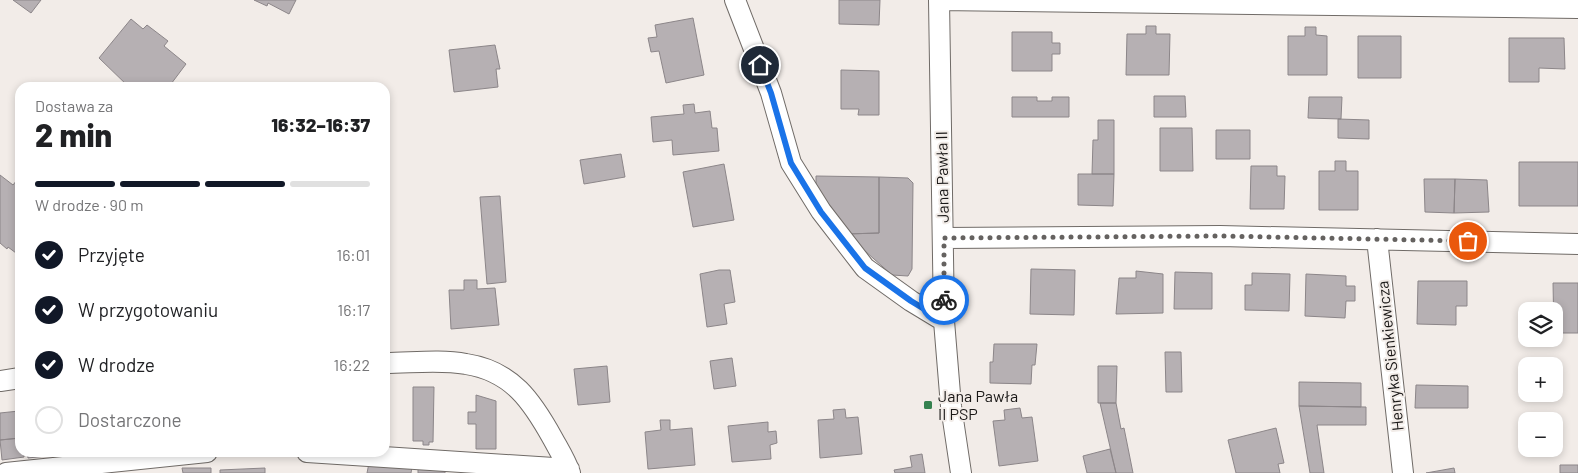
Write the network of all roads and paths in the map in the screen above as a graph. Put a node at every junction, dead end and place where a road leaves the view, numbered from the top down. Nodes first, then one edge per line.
1 (735, 0) edge
2 (938, 0) edge
3 (1578, 8) edge
4 (944, 238) junction
5 (1377, 239) junction
6 (1578, 244) edge
7 (944, 321) junction
8 (390, 363) edge
9 (15, 379) edge
10 (0, 381) edge
11 (159, 457) edge
12 (376, 457) edge
13 (570, 471) edge
14 (6, 473) edge
15 (960, 473) edge
16 (1403, 473) edge

1 - 7 street
2 - 3 street
2 - 4 street, Jana Pawła II
4 - 5 street
4 - 7 street, Jana Pawła II
5 - 6 street
5 - 16 street, Henryka Sienkiewicza
7 - 15 street, Jana Pawła II
8 - 13 street
9 - 10 street
11 - 14 street
12 - 13 street

